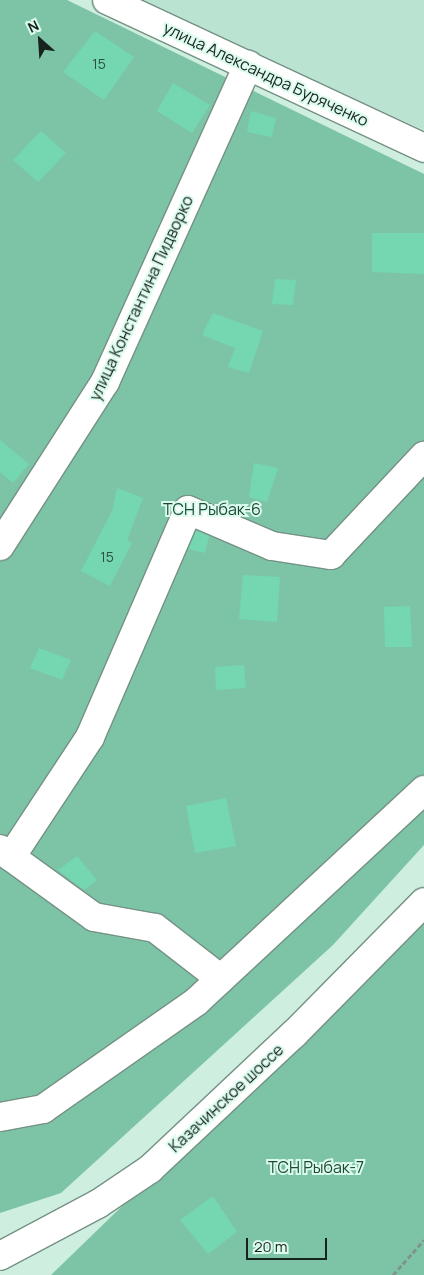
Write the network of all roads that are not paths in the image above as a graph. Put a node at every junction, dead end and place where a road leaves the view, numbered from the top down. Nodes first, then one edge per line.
1 (107, 0) edge
2 (248, 65) junction
3 (424, 148) edge
4 (424, 456) edge
5 (0, 546) edge
6 (424, 790) edge
7 (6, 854) edge
8 (424, 902) edge
9 (221, 979) junction
10 (0, 1117) edge
11 (0, 1256) edge

1 - 2 street, улица Александра Буряченко
2 - 3 street, улица Александра Буряченко
2 - 5 street, улица Константина Пидворко
4 - 7 street
6 - 9 street
7 - 9 street
8 - 11 street, Казачинское шоссе
9 - 10 street

